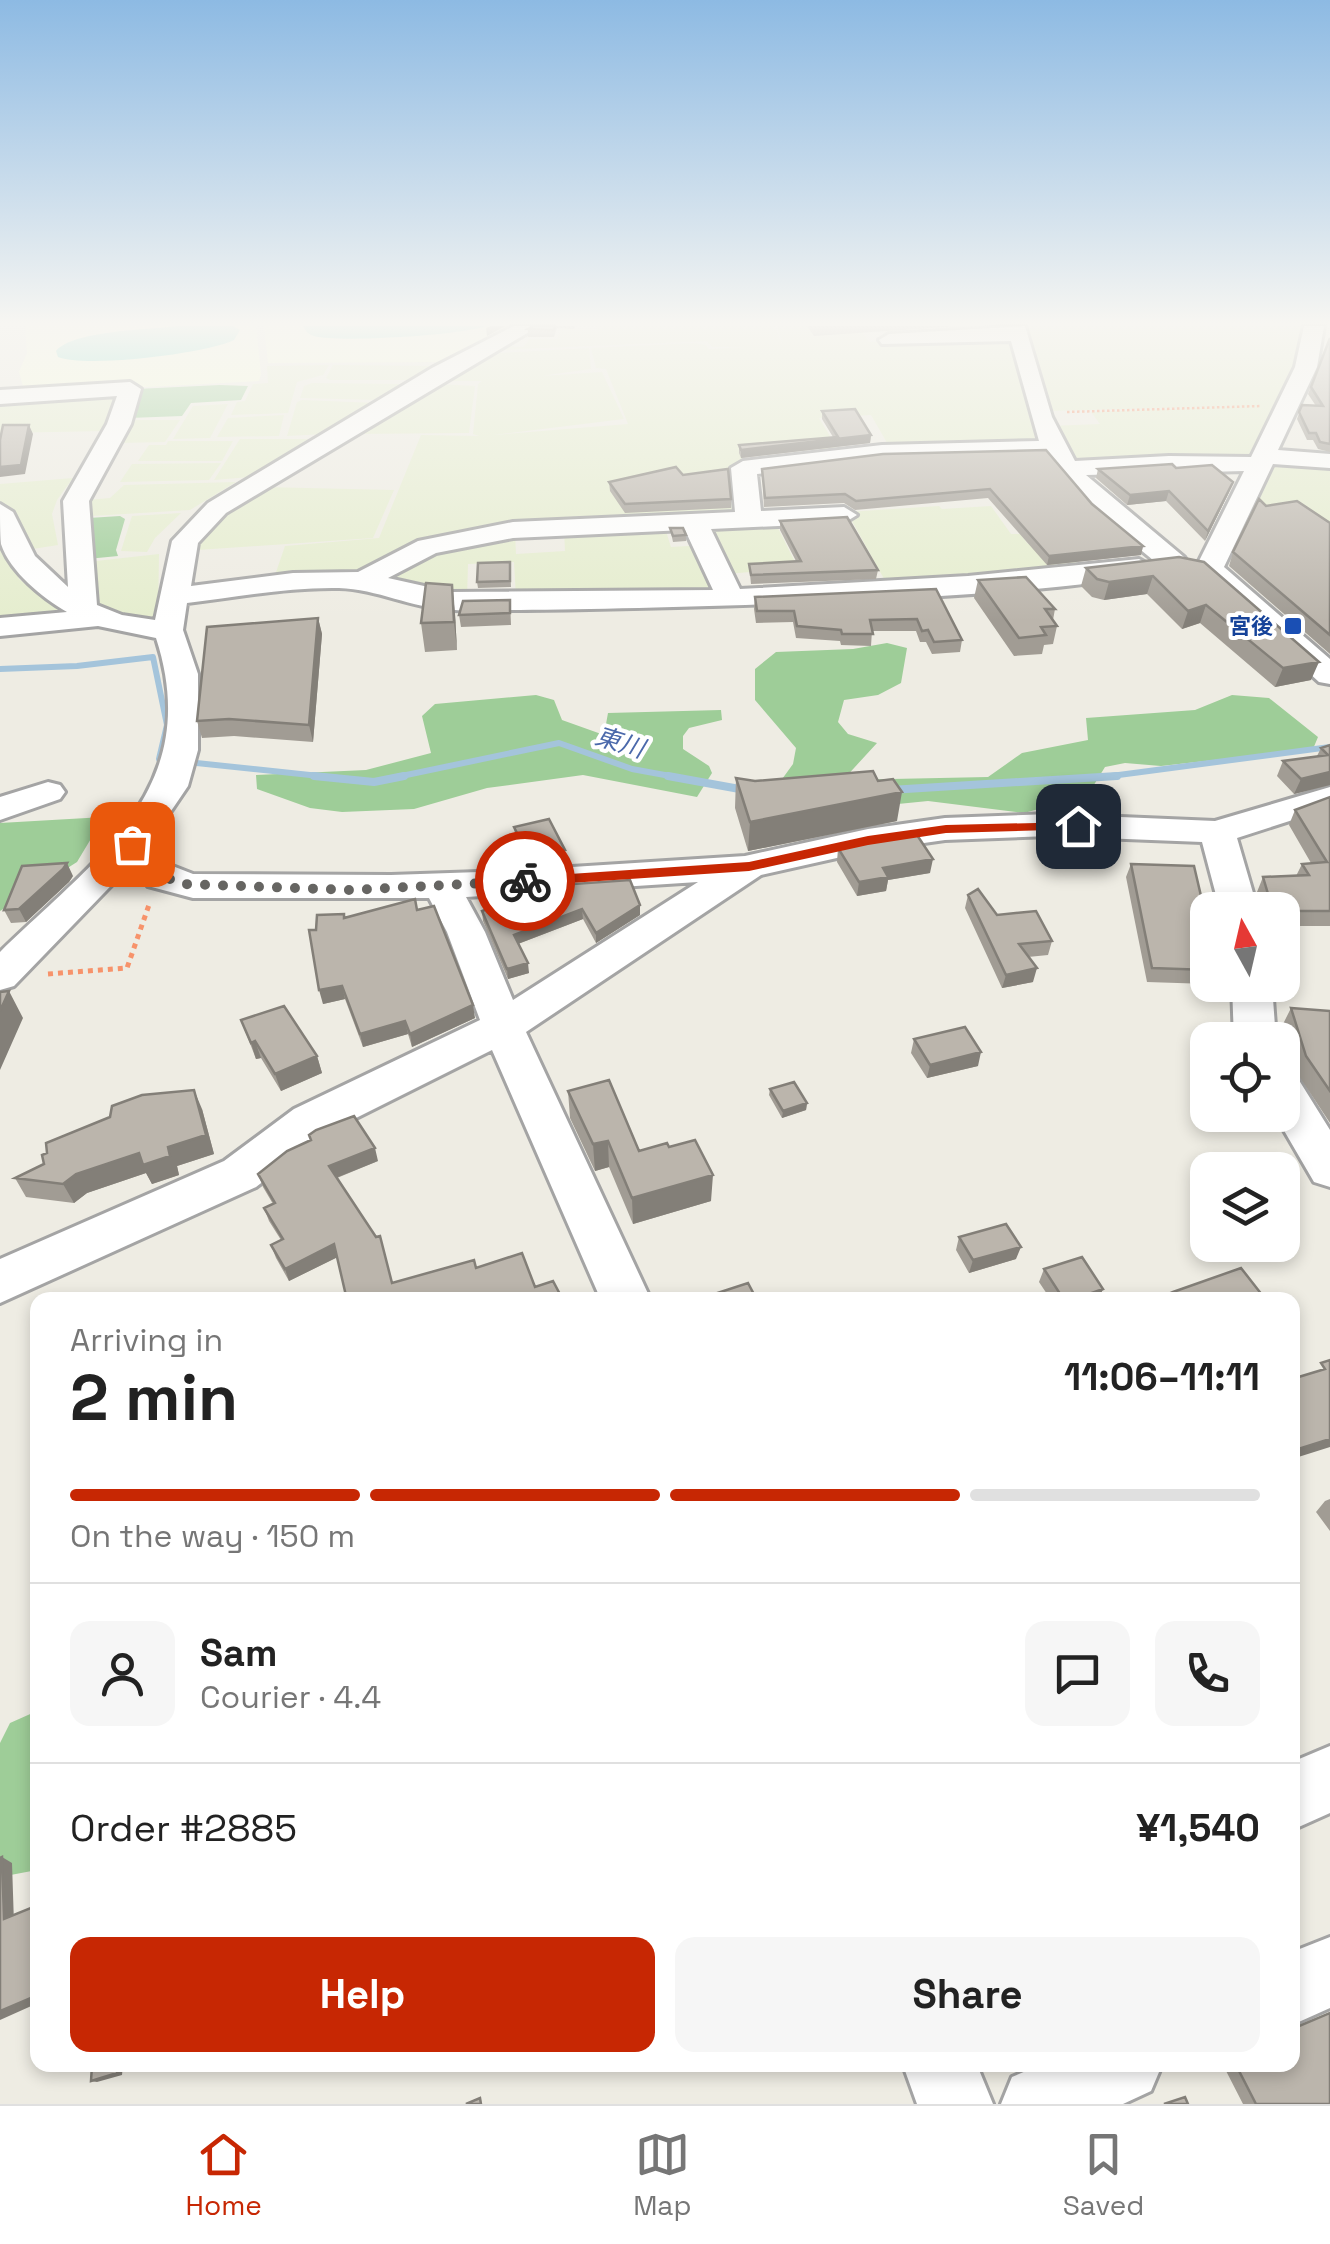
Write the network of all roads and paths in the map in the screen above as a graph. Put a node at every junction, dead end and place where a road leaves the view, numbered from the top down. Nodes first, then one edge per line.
1 (119, 424) edge
2 (355, 424) edge
3 (1045, 424) edge
4 (1283, 424) edge
5 (1063, 459) junction
6 (1263, 460) junction
7 (1330, 461) edge
8 (0, 512) edge
9 (844, 515) edge
10 (748, 519) junction
11 (694, 521) junction
12 (1174, 563) junction
13 (1209, 569) junction
14 (362, 581) junction
15 (174, 596) junction
16 (730, 597) junction
17 (89, 614) junction
18 (0, 627) edge
19 (168, 630) junction
20 (1330, 675) edge
21 (48, 792) dead end
22 (1330, 798) edge
23 (0, 809) edge
24 (1216, 832) junction
25 (132, 844) junction
26 (749, 866) junction
27 (158, 876) junction
28 (440, 884) junction
29 (1234, 892) edge
30 (18, 975) edge
31 (503, 1027) junction
32 (1300, 1119) edge
33 (1330, 1169) edge
34 (0, 1282) edge
35 (622, 1292) edge
36 (1330, 1778) edge
37 (1300, 1793) edge
38 (1330, 1972) edge
39 (1300, 1985) edge
40 (943, 2072) edge
41 (1110, 2072) edge
42 (955, 2104) edge
43 (1039, 2104) edge

1 - 17 street
2 - 15 street
3 - 5 street
4 - 6 street
5 - 6 street
5 - 10 street
5 - 12 street
6 - 7 street
6 - 13 street
8 - 17 street
9 - 10 street
10 - 11 street
11 - 14 street
11 - 16 street
12 - 13 street
12 - 16 street
13 - 20 street
14 - 15 street
14 - 16 street
15 - 19 street
17 - 18 street
17 - 19 street
19 - 25 street
21 - 23 street
22 - 24 street
24 - 26 street
24 - 29 street
25 - 27 street
25 - 30 street
26 - 28 street
26 - 31 street
27 - 28 street
27 - 30 path
28 - 31 street
31 - 34 street
31 - 35 street
32 - 33 street
36 - 37 street
38 - 39 street
40 - 42 street
41 - 43 street

